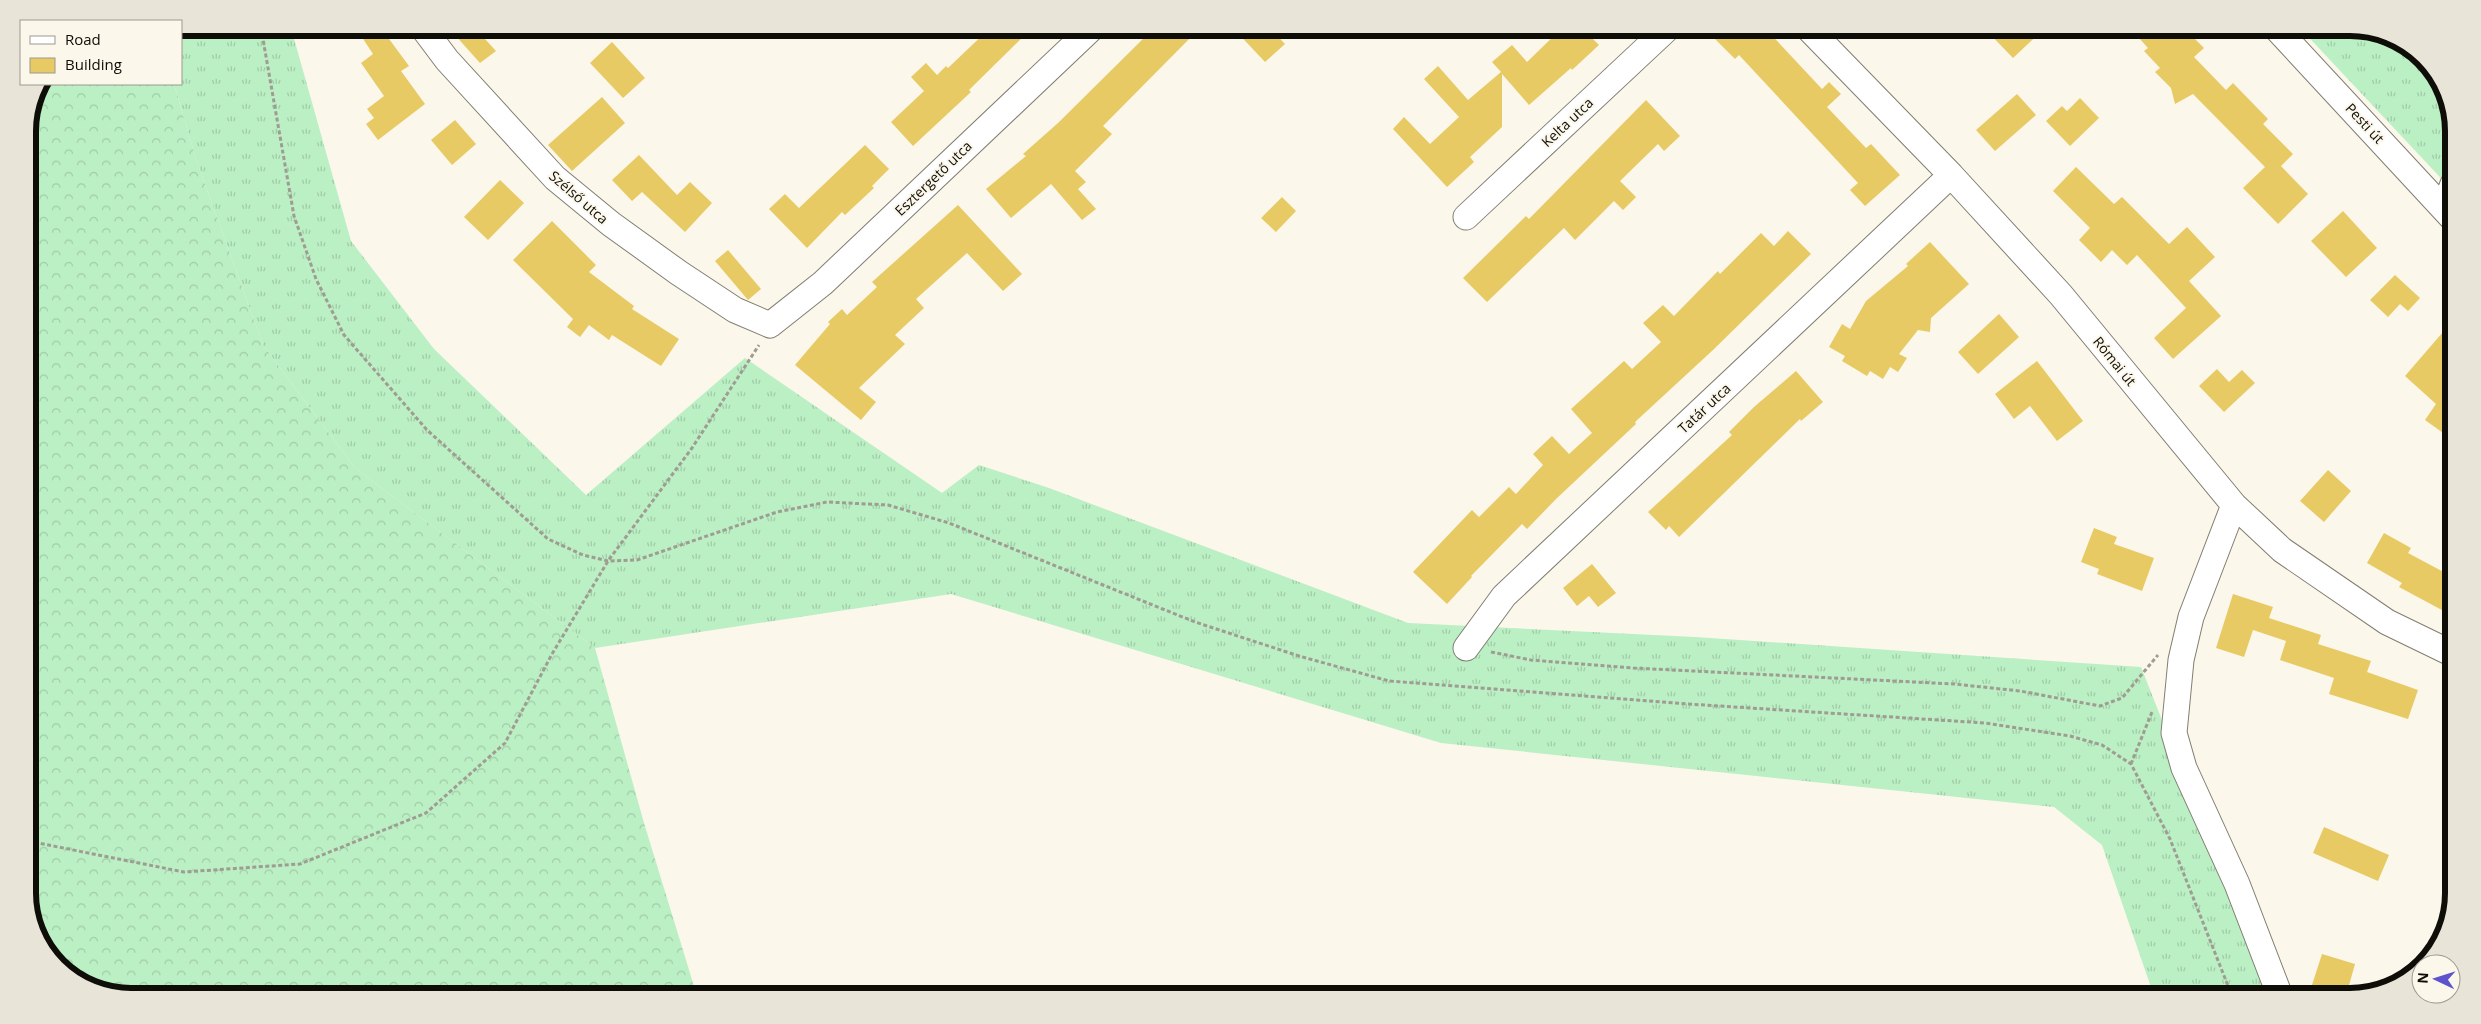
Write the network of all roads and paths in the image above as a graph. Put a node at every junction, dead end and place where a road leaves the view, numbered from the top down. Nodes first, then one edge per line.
1 (262, 36) edge
2 (429, 36) edge
3 (1084, 36) edge
4 (1659, 36) edge
5 (1816, 36) edge
6 (2283, 36) edge
7 (1951, 175) junction
8 (2445, 210) edge
9 (1466, 217) dead end
10 (770, 325) junction
11 (2234, 505) junction
12 (608, 561) junction
13 (1466, 648) joint
14 (2445, 650) edge
15 (2160, 654) dead end
16 (36, 843) edge
17 (2229, 988) edge
18 (2277, 988) edge

1 - 12 path
2 - 10 street, Szélső utca
3 - 10 street, Esztergető utca
4 - 9 street, Kelta utca
5 - 7 street, Római út
6 - 8 street, Pesti út
7 - 11 street, Római út
7 - 13 street, Tatár utca
10 - 12 path
11 - 14 street, Római út
11 - 18 street
12 - 16 path
12 - 17 path
13 - 15 path

